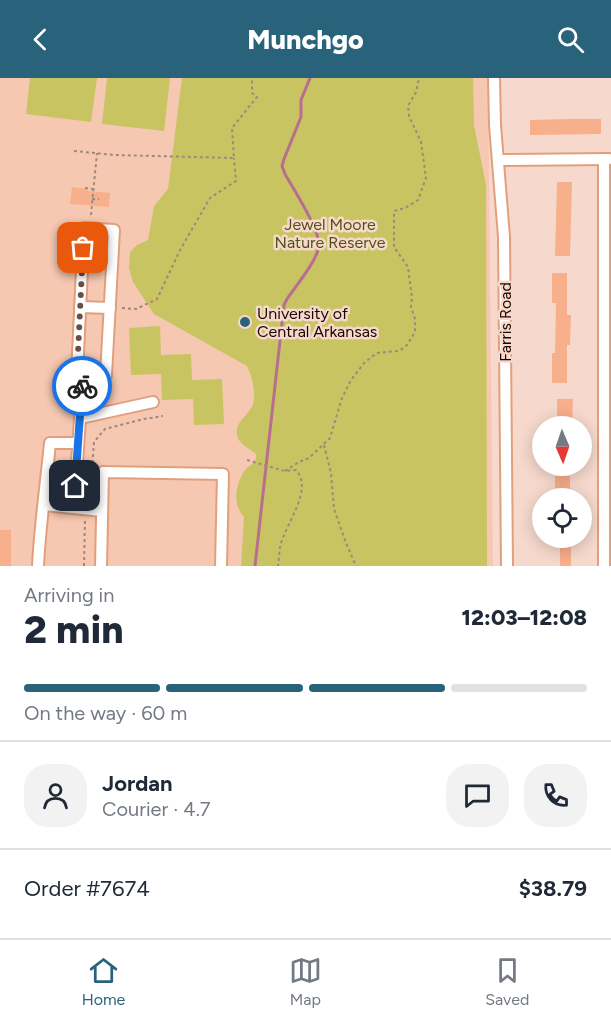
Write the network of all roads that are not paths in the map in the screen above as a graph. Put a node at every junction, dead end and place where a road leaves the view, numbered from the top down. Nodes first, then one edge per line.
1 (494, 78) edge
2 (607, 159) edge
3 (498, 160) junction
4 (80, 307) junction
5 (110, 308) junction
6 (83, 374) junction
7 (153, 402) dead end
8 (80, 418) junction
9 (78, 443) junction
10 (44, 505) junction
11 (74, 508) junction
12 (102, 511) junction
13 (38, 566) edge
14 (101, 566) edge
15 (221, 566) edge
16 (507, 566) edge
17 (604, 566) edge

1 - 3 street, Farris Road
2 - 3 street
2 - 17 street
3 - 16 street, Farris Road
4 - 5 street
4 - 5 street
4 - 6 street
5 - 6 street
6 - 8 street
7 - 8 street
8 - 9 street
9 - 10 street
9 - 11 street
10 - 11 street
10 - 13 street
11 - 12 street
12 - 14 street
12 - 15 street

